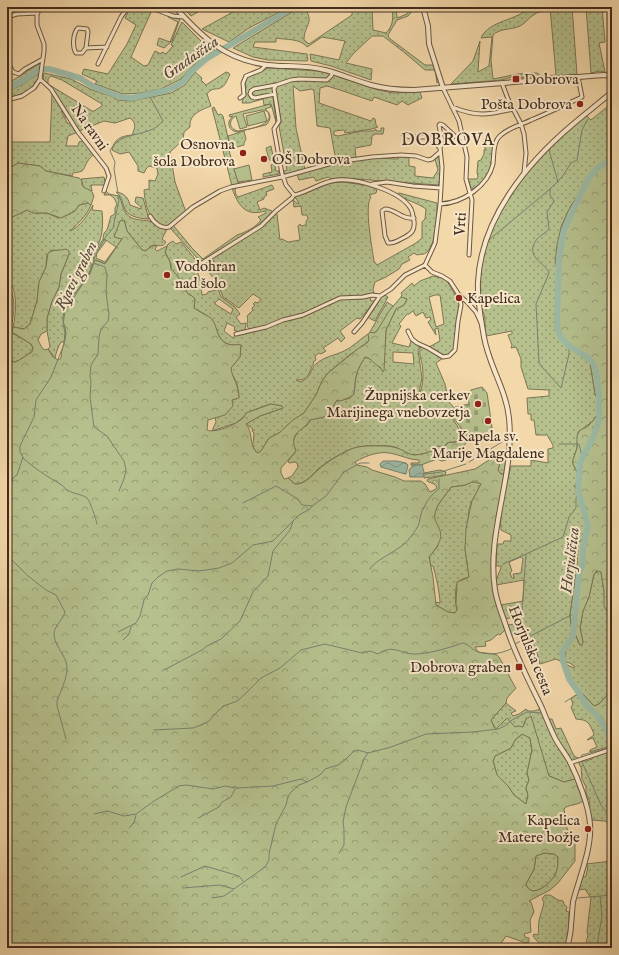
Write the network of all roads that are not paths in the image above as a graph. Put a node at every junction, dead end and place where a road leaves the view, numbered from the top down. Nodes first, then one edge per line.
1 (37, 7) edge
2 (128, 7) edge
3 (148, 7) edge
4 (175, 7) edge
5 (423, 7) edge
6 (38, 13) junction
7 (7, 17) edge
8 (184, 17) junction
9 (107, 47) junction
10 (86, 48) junction
11 (43, 59) junction
12 (7, 61) edge
13 (98, 64) dead end
14 (266, 65) junction
15 (333, 72) junction
16 (612, 76) edge
17 (578, 77) junction
18 (41, 78) junction
19 (502, 82) junction
20 (276, 85) junction
21 (443, 88) junction
22 (612, 92) edge
23 (275, 94) junction
24 (240, 98) dead end
25 (7, 100) edge
26 (452, 107) junction
27 (513, 109) junction
28 (521, 124) junction
29 (403, 134) dead end
30 (462, 138) junction
31 (440, 150) junction
32 (524, 173) junction
33 (282, 177) junction
34 (372, 184) junction
35 (441, 188) junction
36 (104, 191) dead end
37 (470, 194) junction
38 (294, 195) junction
39 (440, 204) junction
40 (150, 216) dead end
41 (414, 218) junction
42 (469, 255) dead end
43 (202, 263) dead end
44 (425, 265) junction
45 (459, 295) junction
46 (380, 296) junction
47 (482, 324) junction
48 (408, 331) dead end
49 (354, 332) dead end
50 (236, 334) dead end
51 (612, 749) edge
52 (570, 763) junction
53 (567, 948) edge

1 - 6 street
2 - 9 street
3 - 8 street
4 - 8 street
5 - 21 street
6 - 7 street
6 - 11 street
8 - 14 street
9 - 10 street
9 - 13 street
10 - 10 street
11 - 12 street
11 - 18 street
14 - 15 street
14 - 24 street
15 - 20 street
15 - 21 street
16 - 17 street
17 - 19 street
17 - 28 street
18 - 25 street
18 - 36 street, Na ravni
19 - 21 street
19 - 27 street
20 - 23 street
20 - 23 street
21 - 26 street
22 - 32 street, Horjulska cesta
23 - 33 street
26 - 27 street
26 - 30 street
27 - 28 street
28 - 32 street
28 - 37 street
29 - 31 street
30 - 31 street
30 - 37 street
31 - 33 street
31 - 35 street
32 - 47 street, Horjulska cesta
33 - 38 street
33 - 40 street
34 - 35 street
34 - 38 street
34 - 41 street
35 - 39 street
37 - 39 street
37 - 42 street, Vrti
38 - 43 street
39 - 44 street
41 - 41 street
44 - 45 street
44 - 46 street
45 - 47 street
45 - 48 street
46 - 49 street
46 - 50 street
47 - 52 street, Horjulska cesta
51 - 52 street
52 - 53 street, Horjulska cesta

